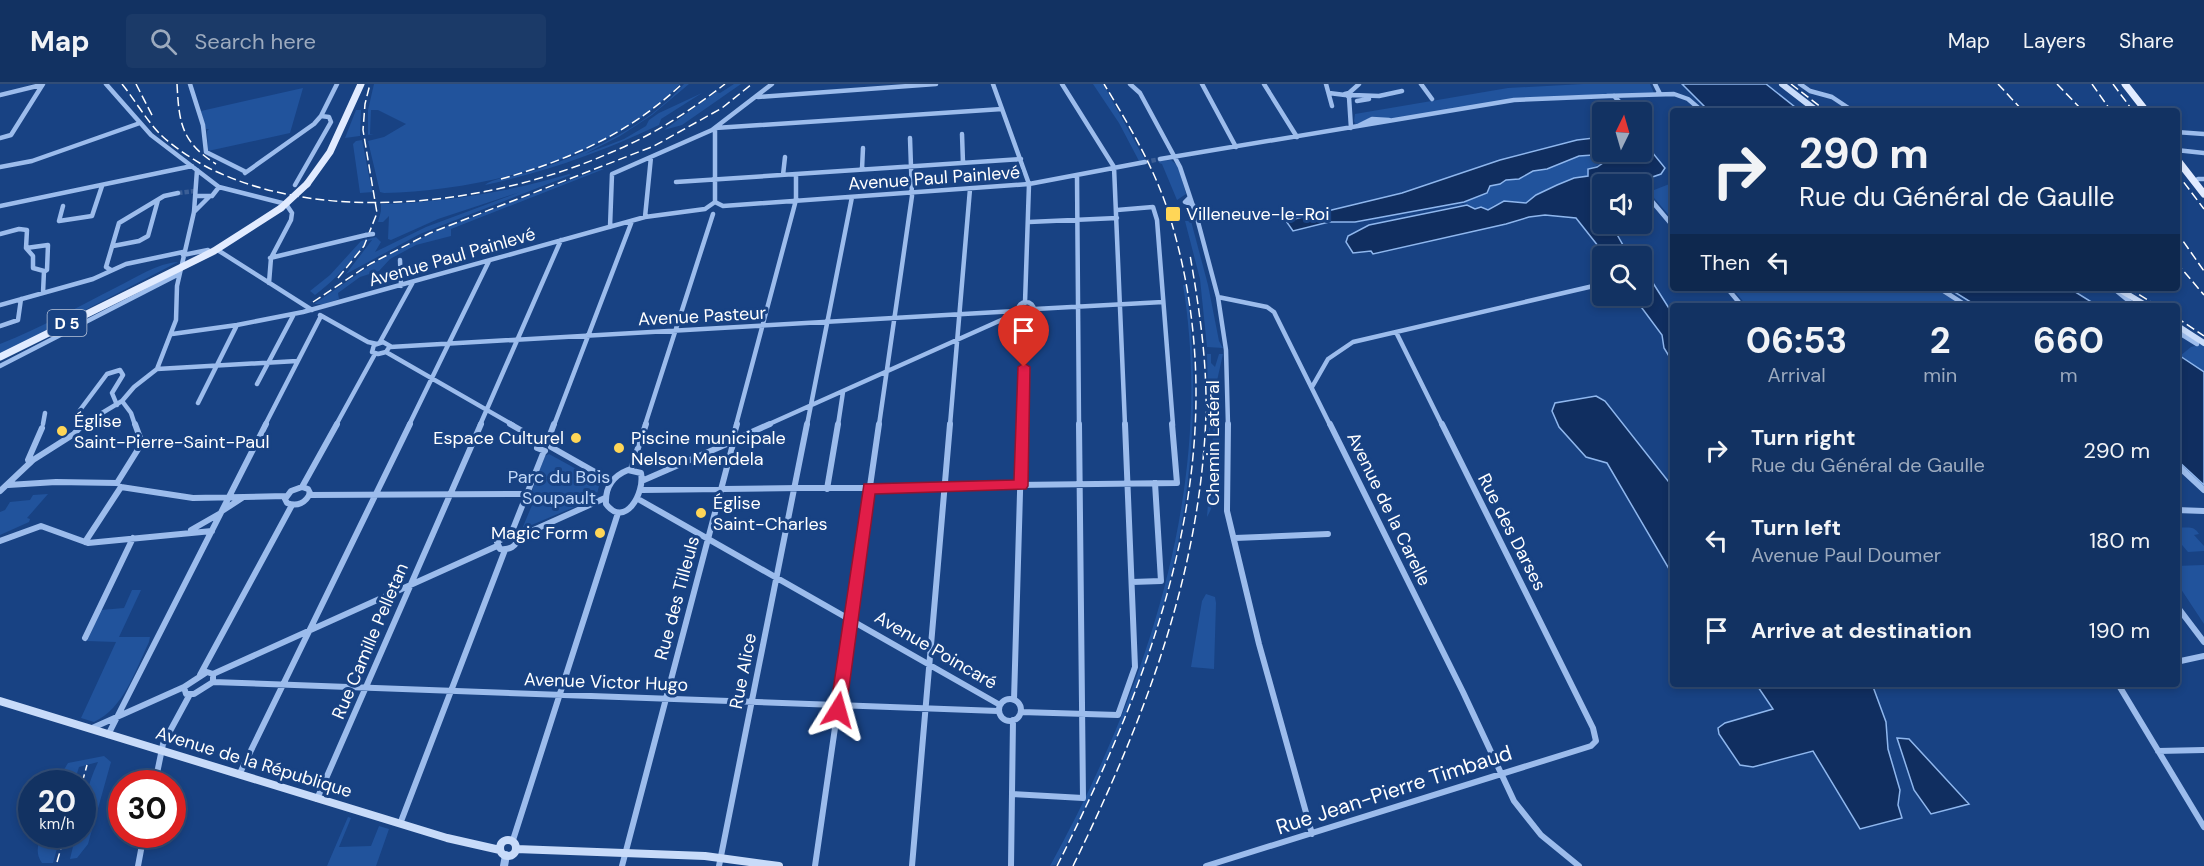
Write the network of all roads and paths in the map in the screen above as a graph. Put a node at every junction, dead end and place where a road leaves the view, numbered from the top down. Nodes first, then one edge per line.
1 (43, 84) edge
2 (106, 84) edge
3 (189, 84) edge
4 (337, 84) edge
5 (361, 84) edge
6 (772, 84) edge
7 (936, 84) edge
8 (993, 84) edge
9 (1062, 84) edge
10 (1130, 84) edge
11 (1202, 84) edge
12 (1264, 84) edge
13 (1326, 84) edge
14 (1359, 84) edge
15 (1421, 84) edge
16 (1655, 84) edge
17 (1782, 84) edge
18 (1800, 84) edge
19 (2120, 84) edge
20 (2125, 84) edge
21 (1402, 91) dead end
22 (1329, 93) junction
23 (1660, 94) junction
24 (0, 95) edge
25 (1349, 95) junction
26 (1611, 96) junction
27 (758, 97) junction
28 (1369, 97) junction
29 (1432, 99) dead end
30 (1356, 101) dead end
31 (1618, 102) edge
32 (1332, 106) dead end
33 (1698, 108) edge
34 (1813, 108) edge
35 (1848, 108) edge
36 (2139, 108) edge
37 (2144, 108) edge
38 (1002, 109) junction
39 (321, 116) junction
40 (140, 123) junction
41 (715, 128) junction
42 (1351, 128) junction
43 (2180, 132) edge
44 (962, 134) dead end
45 (2204, 134) edge
46 (1297, 137) junction
47 (0, 138) edge
48 (910, 138) dead end
49 (1236, 147) junction
50 (862, 148) dead end
51 (2180, 151) edge
52 (2204, 153) edge
53 (2180, 155) edge
54 (1175, 156) junction
55 (651, 157) junction
56 (785, 157) dead end
57 (1021, 159) junction
58 (1160, 159) tunnel mouth
59 (1145, 162) tunnel mouth
60 (963, 163) junction
61 (2180, 163) edge
62 (192, 166) junction
63 (910, 166) junction
64 (0, 167) edge
65 (1114, 167) junction
66 (862, 169) junction
67 (197, 170) junction
68 (796, 174) junction
69 (783, 175) junction
70 (1077, 175) junction
71 (716, 179) junction
72 (2201, 179) edge
73 (212, 180) junction
74 (676, 182) dead end
75 (1029, 184) junction
76 (295, 185) dead end
77 (102, 186) junction
78 (196, 187) junction
79 (219, 187) junction
80 (2204, 187) edge
81 (970, 189) junction
82 (178, 193) tunnel mouth
83 (911, 194) junction
84 (2204, 194) edge
85 (195, 196) junction
86 (209, 197) junction
87 (852, 197) junction
88 (158, 200) junction
89 (796, 200) junction
90 (1652, 201) edge
91 (715, 202) junction
92 (0, 206) edge
93 (63, 206) dead end
94 (723, 207) junction
95 (705, 209) junction
96 (1117, 210) junction
97 (194, 212) junction
98 (713, 214) junction
99 (645, 217) junction
100 (1118, 218) junction
101 (1077, 220) junction
102 (632, 221) junction
103 (1029, 222) junction
104 (1670, 223) edge
105 (610, 227) junction
106 (252, 228) joint
107 (376, 233) dead end
108 (0, 234) edge
109 (561, 240) junction
110 (113, 246) junction
111 (26, 248) junction
112 (214, 250) junction
113 (270, 258) junction
114 (400, 260) dead end
115 (489, 261) junction
116 (181, 262) junction
117 (111, 270) junction
118 (44, 272) junction
119 (266, 272) junction
120 (255, 275) junction
121 (413, 282) junction
122 (269, 283) junction
123 (401, 286) junction
124 (1592, 286) edge
125 (1730, 291) edge
126 (1944, 291) edge
127 (2120, 291) edge
128 (2122, 291) edge
129 (43, 293) junction
130 (1218, 297) junction
131 (21, 299) junction
132 (1164, 302) junction
133 (1025, 303) junction
134 (1740, 303) edge
135 (1962, 303) edge
136 (2132, 303) edge
137 (2144, 303) edge
138 (1120, 304) junction
139 (0, 305) edge
140 (1078, 307) junction
141 (1035, 309) junction
142 (312, 310) junction
143 (1016, 312) junction
144 (294, 314) junction
145 (959, 314) junction
146 (321, 316) junction
147 (1025, 317) junction
148 (894, 318) junction
149 (826, 322) junction
150 (237, 325) junction
151 (762, 325) junction
152 (0, 326) edge
153 (2180, 327) edge
154 (676, 330) junction
155 (1396, 332) junction
156 (2180, 333) edge
157 (172, 334) junction
158 (588, 336) junction
159 (516, 340) junction
160 (957, 340) junction
161 (379, 343) junction
162 (448, 344) junction
163 (2201, 344) edge
164 (388, 350) junction
165 (375, 354) junction
166 (0, 357) edge
167 (297, 362) junction
168 (269, 363) junction
169 (0, 366) edge
170 (218, 366) junction
171 (157, 369) junction
172 (886, 372) junction
173 (431, 379) junction
174 (257, 384) dead end
175 (1312, 387) junction
176 (843, 392) junction
177 (119, 403) junction
178 (198, 403) dead end
179 (808, 408) junction
180 (80, 410) dead end
181 (486, 410) junction
182 (45, 413) dead end
183 (548, 440) junction
184 (540, 441) junction
185 (733, 441) junction
186 (552, 447) junction
187 (544, 452) junction
188 (30, 463) junction
189 (2180, 468) edge
190 (631, 469) junction
191 (644, 480) junction
192 (611, 481) junction
193 (1155, 483) junction
194 (1080, 484) junction
195 (1128, 484) junction
196 (119, 485) junction
197 (3, 486) edge
198 (1021, 486) junction
199 (302, 487) junction
200 (943, 487) junction
201 (869, 488) junction
202 (794, 489) junction
203 (827, 489) junction
204 (642, 490) junction
205 (721, 490) junction
206 (2204, 490) edge
207 (0, 491) edge
208 (526, 494) junction
209 (309, 495) junction
210 (375, 495) junction
211 (450, 495) junction
212 (286, 496) junction
213 (228, 497) junction
214 (243, 497) junction
215 (605, 498) junction
216 (638, 498) junction
217 (292, 506) junction
218 (2180, 510) edge
219 (2204, 511) edge
220 (221, 513) junction
221 (618, 513) junction
222 (212, 531) junction
223 (187, 532) junction
224 (1328, 534) dead end
225 (514, 535) junction
226 (709, 537) junction
227 (133, 538) junction
228 (1234, 538) junction
229 (0, 542) edge
230 (85, 542) junction
231 (497, 546) junction
232 (505, 550) junction
233 (777, 576) junction
234 (1132, 582) junction
235 (410, 585) junction
236 (2180, 610) edge
237 (851, 618) junction
238 (308, 631) junction
239 (85, 638) dead end
240 (2203, 639) edge
241 (2204, 656) edge
242 (2180, 661) edge
243 (929, 663) junction
244 (213, 674) junction
245 (200, 675) junction
246 (213, 682) junction
247 (282, 685) junction
248 (184, 687) junction
249 (2120, 687) edge
250 (366, 688) junction
251 (451, 691) junction
252 (559, 695) junction
253 (189, 696) junction
254 (666, 699) junction
255 (1014, 700) junction
256 (0, 701) edge
257 (753, 702) junction
258 (838, 705) junction
259 (926, 708) junction
260 (999, 708) junction
261 (1021, 712) junction
262 (1082, 714) junction
263 (118, 716) junction
264 (1013, 720) junction
265 (90, 729) junction
266 (108, 735) junction
267 (1592, 746) joint
268 (2204, 750) edge
269 (162, 751) junction
270 (2158, 751) junction
271 (247, 759) joint
272 (158, 770) edge
273 (1502, 773) junction
274 (239, 775) junction
275 (1012, 794) junction
276 (317, 799) junction
277 (400, 824) junction
278 (2203, 824) edge
279 (631, 832) joint
280 (1312, 834) junction
281 (514, 845) junction
282 (141, 848) edge
283 (626, 852) junction
284 (503, 857) edge
285 (721, 862) edge
286 (138, 866) edge
287 (622, 866) edge
288 (779, 866) edge
289 (815, 866) edge
290 (912, 866) edge
291 (1011, 866) edge
292 (1206, 866) edge
293 (1579, 866) edge

1 - 24 street
1 - 47 street
2 - 40 street
3 - 39 street
4 - 39 street
5 - 106 main road, D 5, bridge
6 - 27 street
7 - 27 street
8 - 38 street
9 - 65 street
10 - 54 street, Chemin Latéral
11 - 49 street
12 - 46 street
13 - 22 street
14 - 25 street
15 - 29 street
16 - 23 street
17 - 34 main road
18 - 35 street
19 - 36 main road
20 - 37 main road
21 - 28 street
22 - 25 street
22 - 32 street
23 - 26 street
23 - 33 street
25 - 28 street
25 - 42 street
26 - 31 street
26 - 42 street
27 - 41 street
28 - 30 street
38 - 41 street
38 - 57 street
39 - 76 street
40 - 62 street
40 - 64 street
41 - 55 street
41 - 71 street
42 - 46 street
43 - 45 street
44 - 60 street
46 - 49 street
48 - 63 street
49 - 54 street
50 - 66 street
51 - 52 street
53 - 72 main road
54 - 58 street
54 - 130 street, Chemin Latéral
55 - 99 street
55 - 105 street
56 - 69 street
57 - 60 street
57 - 75 street
59 - 65 street, Avenue Paul Painlevé
60 - 63 street
61 - 84 main road
62 - 67 street
62 - 77 street
63 - 66 street
63 - 83 street
65 - 70 street, Avenue Paul Painlevé
65 - 96 street
66 - 68 street
67 - 73 street
67 - 78 street
68 - 69 street
68 - 89 street, Rue des Tilleuls
69 - 71 street
70 - 75 street, Avenue Paul Painlevé
70 - 101 street
71 - 74 street
71 - 91 street
72 - 80 main road
73 - 78 street
73 - 79 street
75 - 81 street, Avenue Paul Painlevé
75 - 103 street
77 - 92 street
77 - 93 street
78 - 85 street
79 - 86 street
79 - 113 street
81 - 83 street, Avenue Paul Painlevé
81 - 145 street
82 - 88 street
83 - 87 street, Avenue Paul Painlevé
83 - 148 street
85 - 86 street
85 - 97 street
86 - 97 street
87 - 89 street, Avenue Paul Painlevé
87 - 149 street, Rue Alice
88 - 110 street
88 - 110 street
89 - 94 street, Avenue Paul Painlevé
89 - 151 street, Rue des Tilleuls
90 - 104 street
91 - 94 street
91 - 95 street
94 - 98 street
95 - 98 street
95 - 99 street, Avenue Paul Painlevé
96 - 100 street
96 - 132 street
97 - 116 street
98 - 154 street
99 - 102 street, Avenue Paul Painlevé
100 - 101 street
100 - 138 street
101 - 103 street
101 - 140 street
102 - 105 street, Avenue Paul Painlevé
102 - 158 street
103 - 133 street
105 - 109 street, Avenue Paul Painlevé
106 - 112 main road, D 5
107 - 113 street, bridge
108 - 111 street
109 - 115 street, Avenue Paul Painlevé
109 - 159 street
110 - 117 street
111 - 118 street
111 - 118 street
112 - 116 main road, D 5
112 - 116 street
112 - 120 street
113 - 119 street
114 - 123 street
115 - 121 street, Avenue Paul Painlevé
115 - 162 street
116 - 117 street
116 - 157 street
116 - 166 main road, D 5
116 - 169 street
117 - 129 street
118 - 129 street
119 - 120 street
119 - 122 street
120 - 122 street
121 - 123 street, Avenue Paul Painlevé
121 - 161 street
122 - 142 street
123 - 142 street, Avenue Paul Painlevé
124 - 155 street
125 - 134 street
126 - 135 street
127 - 136 street
128 - 137 main road
129 - 131 street
130 - 175 street, Avenue de la Carelle
130 - 228 street, Chemin Latéral
131 - 139 street
131 - 152 street
132 - 138 street
132 - 193 street
133 - 141 street
133 - 143 street
138 - 140 street
138 - 195 street
140 - 141 street
140 - 194 street
141 - 147 street
142 - 144 street, Avenue Paul Painlevé
142 - 146 street
143 - 145 street, Avenue Pasteur
143 - 147 street
143 - 160 street
144 - 150 street, Avenue Paul Painlevé
144 - 168 street
145 - 148 street, Avenue Pasteur
145 - 160 street
146 - 161 street
146 - 167 street
147 - 198 street
148 - 149 street, Avenue Pasteur
148 - 172 street
149 - 151 street, Avenue Pasteur
149 - 179 street, Rue Alice
150 - 157 street, Avenue Paul Painlevé
150 - 170 street
151 - 154 street, Avenue Pasteur
151 - 185 street, Rue des Tilleuls
153 - 163 main road
154 - 158 street, Avenue Pasteur
154 - 190 street
155 - 175 street
155 - 267 street, Rue des Darses
156 - 163 street
157 - 171 street
158 - 159 street, Avenue Pasteur
158 - 183 street
159 - 162 street, Avenue Pasteur
159 - 181 street
160 - 172 street
160 - 200 street
161 - 164 street
161 - 165 street
162 - 164 street, Avenue Pasteur
162 - 173 street
164 - 165 street, Avenue Pasteur
164 - 173 street
165 - 199 street
167 - 168 street
167 - 213 street
168 - 170 street
168 - 174 street
170 - 171 street
170 - 178 street
171 - 177 street
172 - 176 street
172 - 201 street
173 - 181 street
173 - 210 street
175 - 273 street, Avenue de la Carelle
176 - 179 street
176 - 203 street
177 - 180 street
177 - 188 street
177 - 196 street
179 - 185 street
179 - 202 street, Rue Alice
181 - 184 street
181 - 211 street
182 - 188 street
183 - 184 street
183 - 186 street
184 - 187 street
185 - 191 street
185 - 205 street, Rue des Tilleuls
186 - 187 street
186 - 192 street
187 - 208 street
188 - 197 street
189 - 206 street
190 - 191 street
190 - 192 street
191 - 204 street
192 - 215 street
193 - 195 street
193 - 234 street
194 - 195 street
194 - 198 street
194 - 262 street
195 - 234 street
196 - 197 street
196 - 213 street
196 - 230 street
197 - 207 street
198 - 200 street
198 - 255 street
199 - 209 street
199 - 212 street
200 - 201 street
200 - 243 street
201 - 203 street
201 - 237 street
202 - 203 street
202 - 205 street
202 - 233 street, Rue Alice
204 - 205 street
204 - 216 street
205 - 226 street, Rue des Tilleuls
208 - 211 street
208 - 225 street
209 - 210 street
209 - 217 street
210 - 211 street
210 - 238 street
211 - 235 street, Rue Camille Pelletan
212 - 214 street
212 - 217 street
213 - 214 street
213 - 220 street
214 - 220 street
215 - 221 street
215 - 225 street
216 - 221 street
216 - 226 street, Avenue Poincaré
217 - 245 street
218 - 219 street
220 - 222 street
220 - 223 street
221 - 252 street
222 - 223 street
222 - 263 street
223 - 227 street
224 - 228 street
225 - 231 street
225 - 232 street
226 - 233 street, Avenue Poincaré
226 - 254 street, Rue des Tilleuls
227 - 230 street
227 - 239 street
228 - 280 street, Chemin Latéral
229 - 230 street
231 - 232 street
231 - 235 street
232 - 251 street
233 - 237 street, Avenue Poincaré
233 - 257 street, Rue Alice
234 - 262 street
235 - 238 street
235 - 250 street, Rue Camille Pelletan
236 - 240 street
237 - 243 street, Avenue Poincaré
237 - 258 street
238 - 244 street
238 - 247 street
241 - 242 street
243 - 259 street
243 - 260 street, Avenue Poincaré
244 - 245 street
244 - 246 street
245 - 248 street
246 - 247 street, Avenue Victor Hugo
246 - 253 street
247 - 250 street, Avenue Victor Hugo
247 - 271 street
248 - 253 street
248 - 263 street
249 - 270 street
250 - 251 street, Avenue Victor Hugo
250 - 276 street, Rue Camille Pelletan
251 - 252 street, Avenue Victor Hugo
251 - 277 street
252 - 254 street, Avenue Victor Hugo
252 - 281 street
253 - 269 street
254 - 257 street, Avenue Victor Hugo
254 - 279 street, Rue des Tilleuls
255 - 260 street
255 - 261 street
256 - 265 main road, Avenue de la République
257 - 258 street, Avenue Victor Hugo
257 - 285 street, Rue Alice
258 - 259 street, Avenue Victor Hugo
258 - 289 street
259 - 260 street, Avenue Victor Hugo
259 - 290 street
260 - 264 street
261 - 262 street
261 - 264 street
262 - 275 street
263 - 265 street
263 - 266 street
264 - 275 street
265 - 266 main road, Avenue de la République
266 - 269 main road, Avenue de la République
267 - 273 street, Rue Jean-Pierre Timbaud
268 - 270 street
269 - 272 street
269 - 274 main road, Avenue de la République
270 - 278 street
271 - 274 street
273 - 280 street, Rue Jean-Pierre Timbaud
273 - 293 street, Avenue de la Carelle
274 - 276 main road, Avenue de la République
275 - 291 street
276 - 277 main road, Avenue de la République
277 - 284 main road, Avenue de la République
279 - 283 street, Rue des Tilleuls
280 - 292 street, Rue Jean-Pierre Timbaud
281 - 283 main road
281 - 284 main road
282 - 286 street
283 - 285 main road
283 - 287 street
285 - 288 main road

